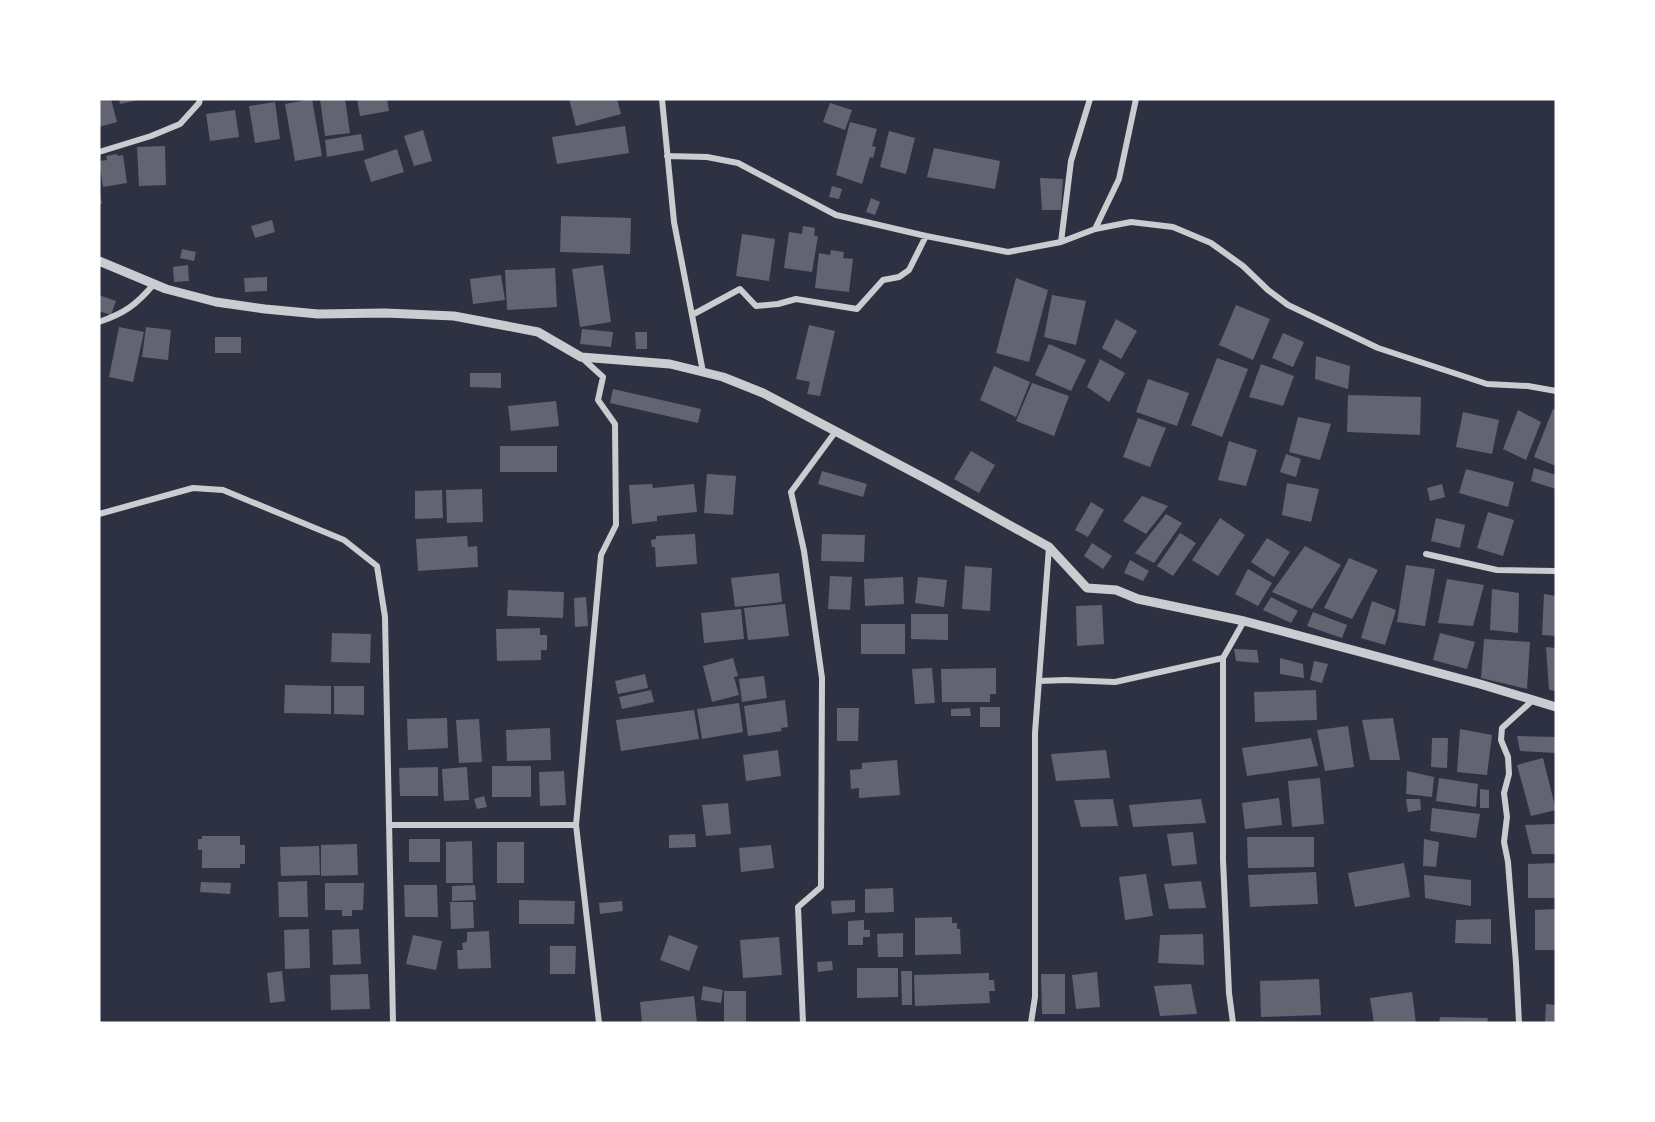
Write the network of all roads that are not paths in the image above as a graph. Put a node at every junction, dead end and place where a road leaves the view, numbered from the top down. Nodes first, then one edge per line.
1 (200, 99) edge
2 (662, 99) edge
3 (1090, 99) edge
4 (1136, 99) edge
5 (99, 152) edge
6 (667, 156) junction
7 (1095, 228) junction
8 (926, 236) junction
9 (1060, 242) junction
10 (99, 261) edge
11 (154, 284) junction
12 (692, 315) junction
13 (99, 322) edge
14 (581, 357) junction
15 (703, 372) junction
16 (1556, 391) edge
17 (836, 431) junction
18 (99, 514) edge
19 (1048, 547) junction
20 (1426, 554) dead end
21 (1556, 571) edge
22 (1244, 621) junction
23 (1223, 658) junction
24 (1039, 681) junction
25 (1533, 700) junction
26 (1556, 706) edge
27 (389, 825) junction
28 (576, 825) junction
29 (393, 1023) edge
30 (599, 1023) edge
31 (803, 1023) edge
32 (1031, 1023) edge
33 (1233, 1023) edge
34 (1519, 1023) edge

1 - 5 street
2 - 6 street
3 - 9 street
4 - 7 street
6 - 8 street
6 - 12 street
7 - 9 street
7 - 16 street
8 - 9 street
8 - 12 street
10 - 11 street
11 - 13 street
11 - 14 street
12 - 15 street
14 - 15 street
14 - 28 street
15 - 17 street
17 - 19 street
17 - 31 street
18 - 27 street
19 - 22 street
19 - 24 street
20 - 21 street
22 - 23 street
22 - 25 street
23 - 24 street
23 - 33 street
24 - 32 street
25 - 26 street
25 - 34 street
27 - 28 street
27 - 29 street
28 - 30 street

